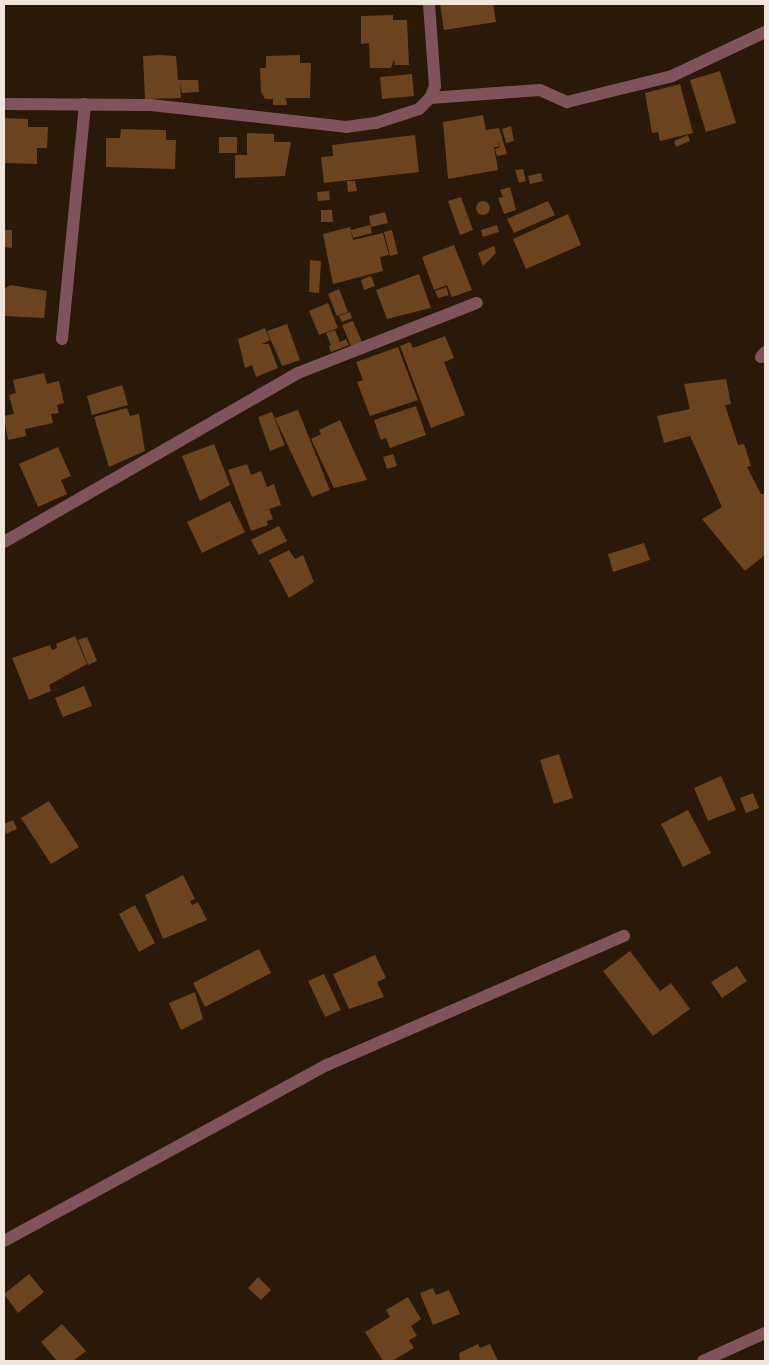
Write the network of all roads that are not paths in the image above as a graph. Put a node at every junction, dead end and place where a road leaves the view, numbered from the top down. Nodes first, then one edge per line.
1 (429, 4) edge
2 (765, 32) edge
3 (430, 98) junction
4 (4, 104) edge
5 (85, 104) junction
6 (478, 303) dead end
7 (62, 339) dead end
8 (4, 542) edge
9 (624, 936) dead end
10 (4, 1241) edge
11 (765, 1333) edge
12 (703, 1361) edge

1 - 3 street
2 - 3 street
3 - 5 street
4 - 5 street
5 - 7 street
6 - 8 street
9 - 10 street
11 - 12 street

